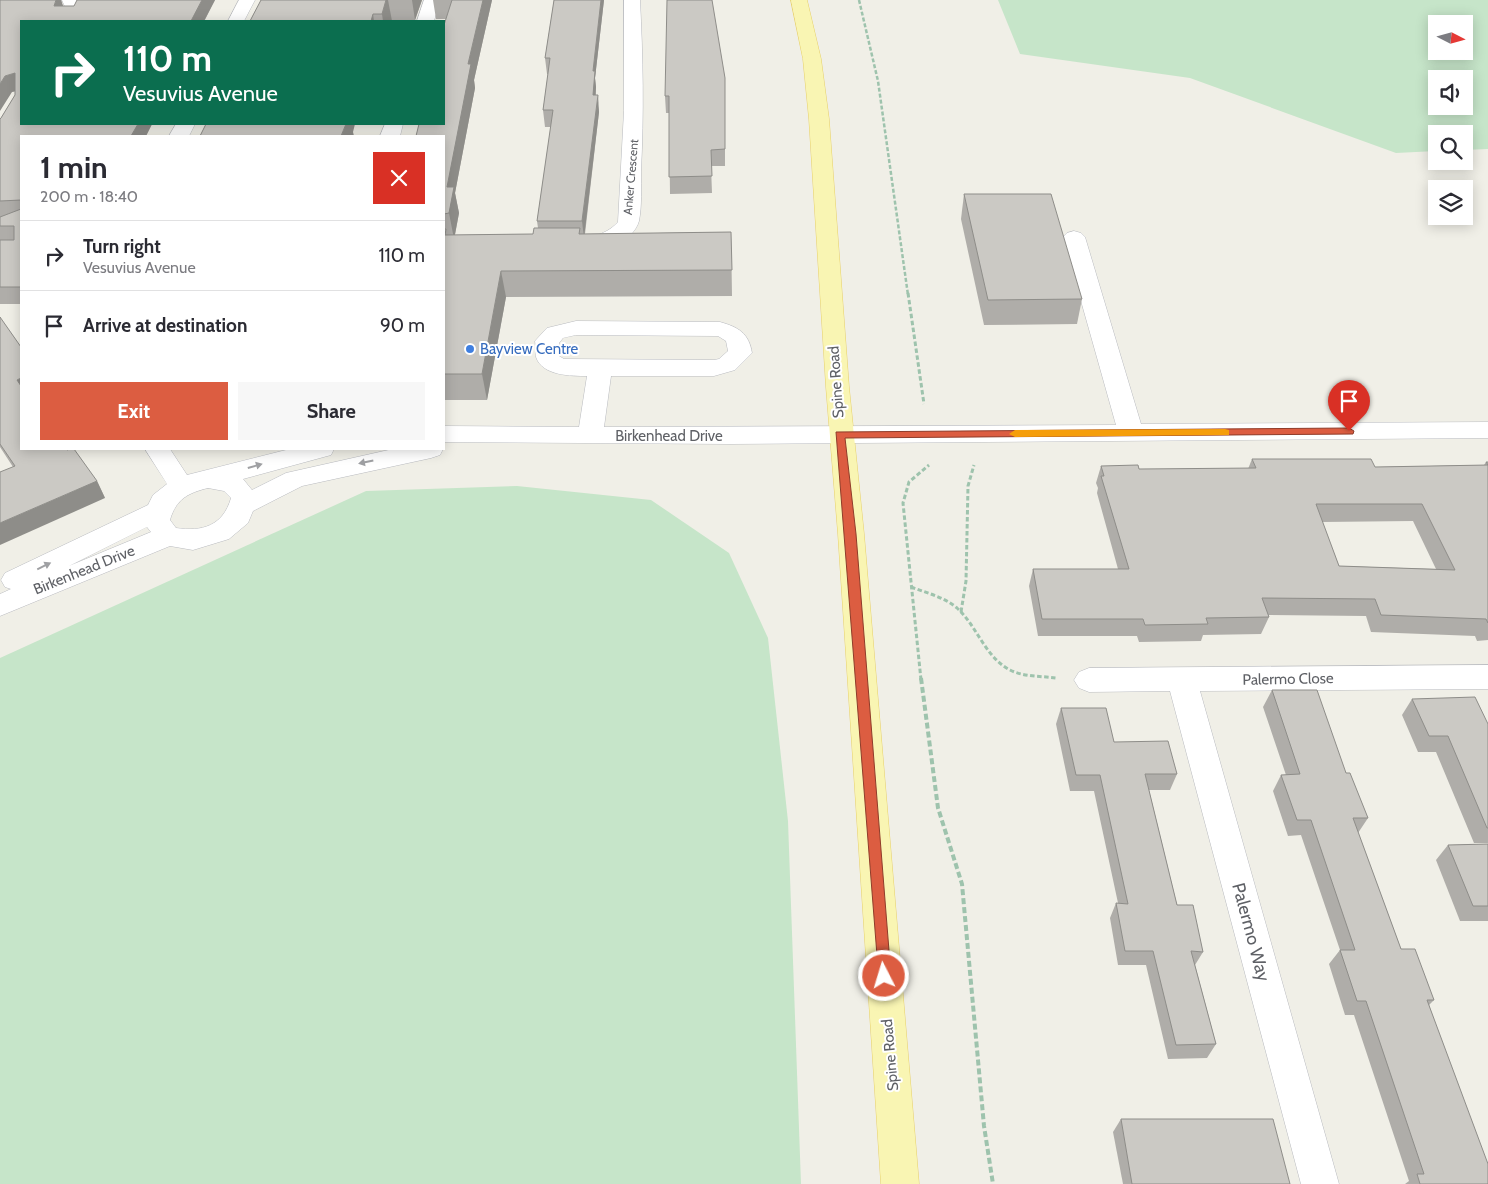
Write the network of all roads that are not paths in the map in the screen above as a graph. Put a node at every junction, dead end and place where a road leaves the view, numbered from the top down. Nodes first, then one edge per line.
1 (70, 0) edge
2 (247, 0) edge
3 (432, 0) edge
4 (632, 0) edge
5 (799, 0) edge
6 (70, 20) edge
7 (237, 20) edge
8 (426, 20) edge
9 (1074, 237) dead end
10 (567, 246) edge
11 (600, 368) junction
12 (1488, 430) edge
13 (1131, 433) junction
14 (445, 434) edge
15 (840, 435) junction
16 (498, 436) junction
17 (590, 436) junction
18 (445, 446) edge
19 (158, 450) edge
20 (318, 450) edge
21 (426, 450) edge
22 (208, 479) junction
23 (181, 486) junction
24 (242, 506) junction
25 (160, 510) junction
26 (168, 536) junction
27 (0, 588) edge
28 (0, 605) edge
29 (1488, 677) edge
30 (1089, 680) road end
31 (1182, 680) junction
32 (900, 1184) edge
33 (1320, 1184) edge

1 - 6 street
2 - 7 street
3 - 8 street
4 - 10 street, Anker Crescent
5 - 15 main road, Spine Road
9 - 13 street
11 - 11 street
11 - 17 street
12 - 13 street, Birkenhead Drive
13 - 15 street, Birkenhead Drive
14 - 16 street, Birkenhead Drive
15 - 17 street, Birkenhead Drive
15 - 32 main road, Spine Road
16 - 17 street, Birkenhead Drive
16 - 18 street, Birkenhead Drive
19 - 23 street
22 -> 20 street
21 -> 24 street
22 - 23 street
22 - 24 street
23 - 25 street
24 - 26 street
25 - 26 street
27 -> 25 street, Birkenhead Drive
26 - 28 street, Birkenhead Drive
29 - 31 street, Palermo Close
30 - 31 street, Palermo Close
31 - 33 street, Palermo Way

